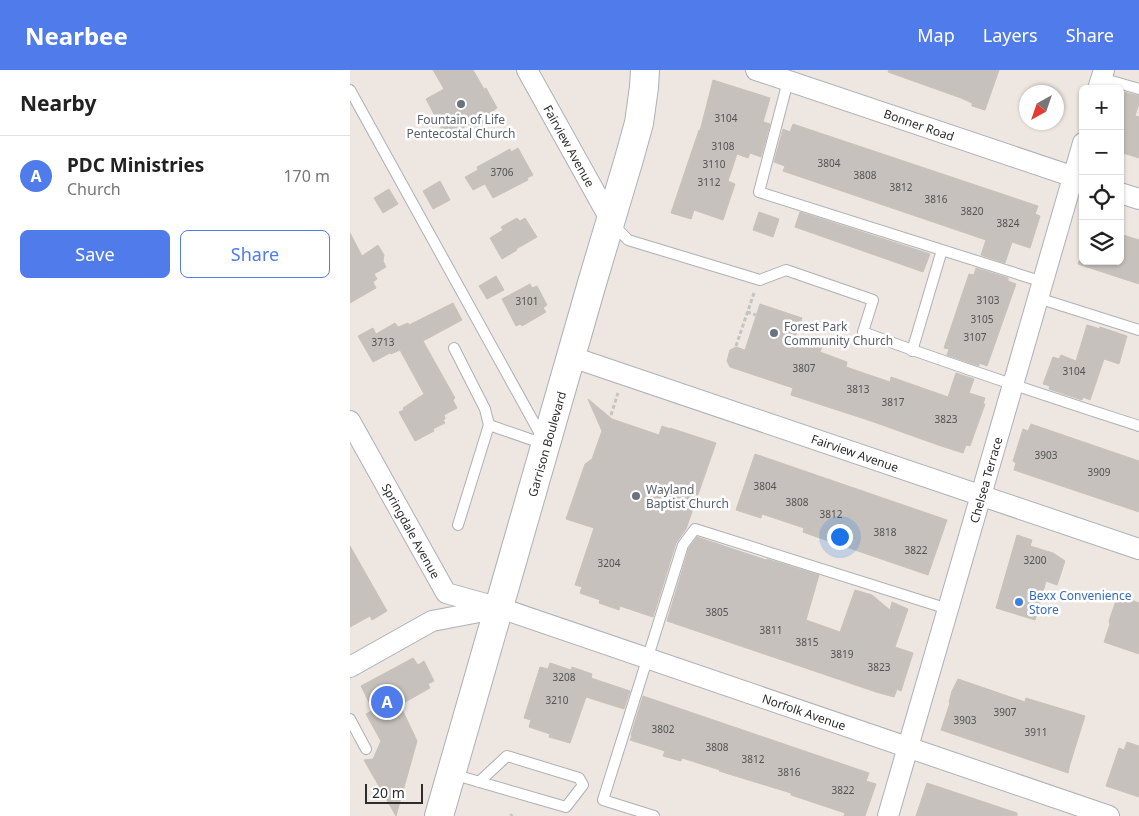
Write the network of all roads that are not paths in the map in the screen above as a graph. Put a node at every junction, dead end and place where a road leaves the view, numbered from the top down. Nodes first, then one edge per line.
1 (527, 70) edge
2 (645, 70) edge
3 (756, 70) edge
4 (1101, 79) edge
5 (788, 81) junction
6 (1139, 89) edge
7 (350, 90) edge
8 (1078, 178) edge
9 (1124, 194) edge
10 (1139, 199) edge
11 (611, 221) junction
12 (942, 250) junction
13 (1040, 290) junction
14 (1139, 330) edge
15 (454, 348) dead end
16 (912, 350) junction
17 (572, 357) junction
18 (1013, 385) junction
19 (350, 421) edge
20 (489, 425) junction
21 (1139, 426) edge
22 (546, 445) junction
23 (981, 496) junction
24 (458, 526) dead end
25 (1139, 549) edge
26 (500, 608) junction
27 (948, 609) junction
28 (647, 659) junction
29 (350, 666) edge
30 (350, 719) edge
31 (908, 748) junction
32 (366, 749) dead end
33 (452, 774) junction
34 (479, 782) junction
35 (439, 816) edge
36 (654, 816) edge
37 (888, 816) edge
38 (1109, 816) edge

1 - 11 street, Fairview Avenue
2 - 11 main road, Garrison Boulevard
3 - 5 street, Bonner Road
4 - 6 lane
5 - 8 street, Bonner Road
5 - 12 lane
7 - 22 lane
8 - 13 street, Chelsea Terrace
9 - 10 street
11 - 16 lane
11 - 17 main road, Garrison Boulevard
12 - 13 lane
12 - 16 lane
13 - 14 lane
13 - 18 street, Chelsea Terrace
15 - 20 lane
16 - 18 lane
17 - 22 main road, Garrison Boulevard
17 - 23 street, Fairview Avenue
18 - 21 lane
18 - 23 street, Chelsea Terrace
19 - 26 street, Springdale Avenue
20 - 22 lane
20 - 24 lane
22 - 26 main road, Garrison Boulevard
23 - 25 street, Fairview Avenue
23 - 27 street, Chelsea Terrace
26 - 28 street, Norfolk Avenue
26 - 29 street
26 - 33 main road, Garrison Boulevard
27 - 28 lane
27 - 31 street, Chelsea Terrace
28 - 31 street, Norfolk Avenue
28 - 36 lane
30 - 32 lane
31 - 37 street, Chelsea Terrace
31 - 38 street, Norfolk Avenue
33 - 34 lane
33 - 35 main road, Garrison Boulevard
34 - 34 lane

